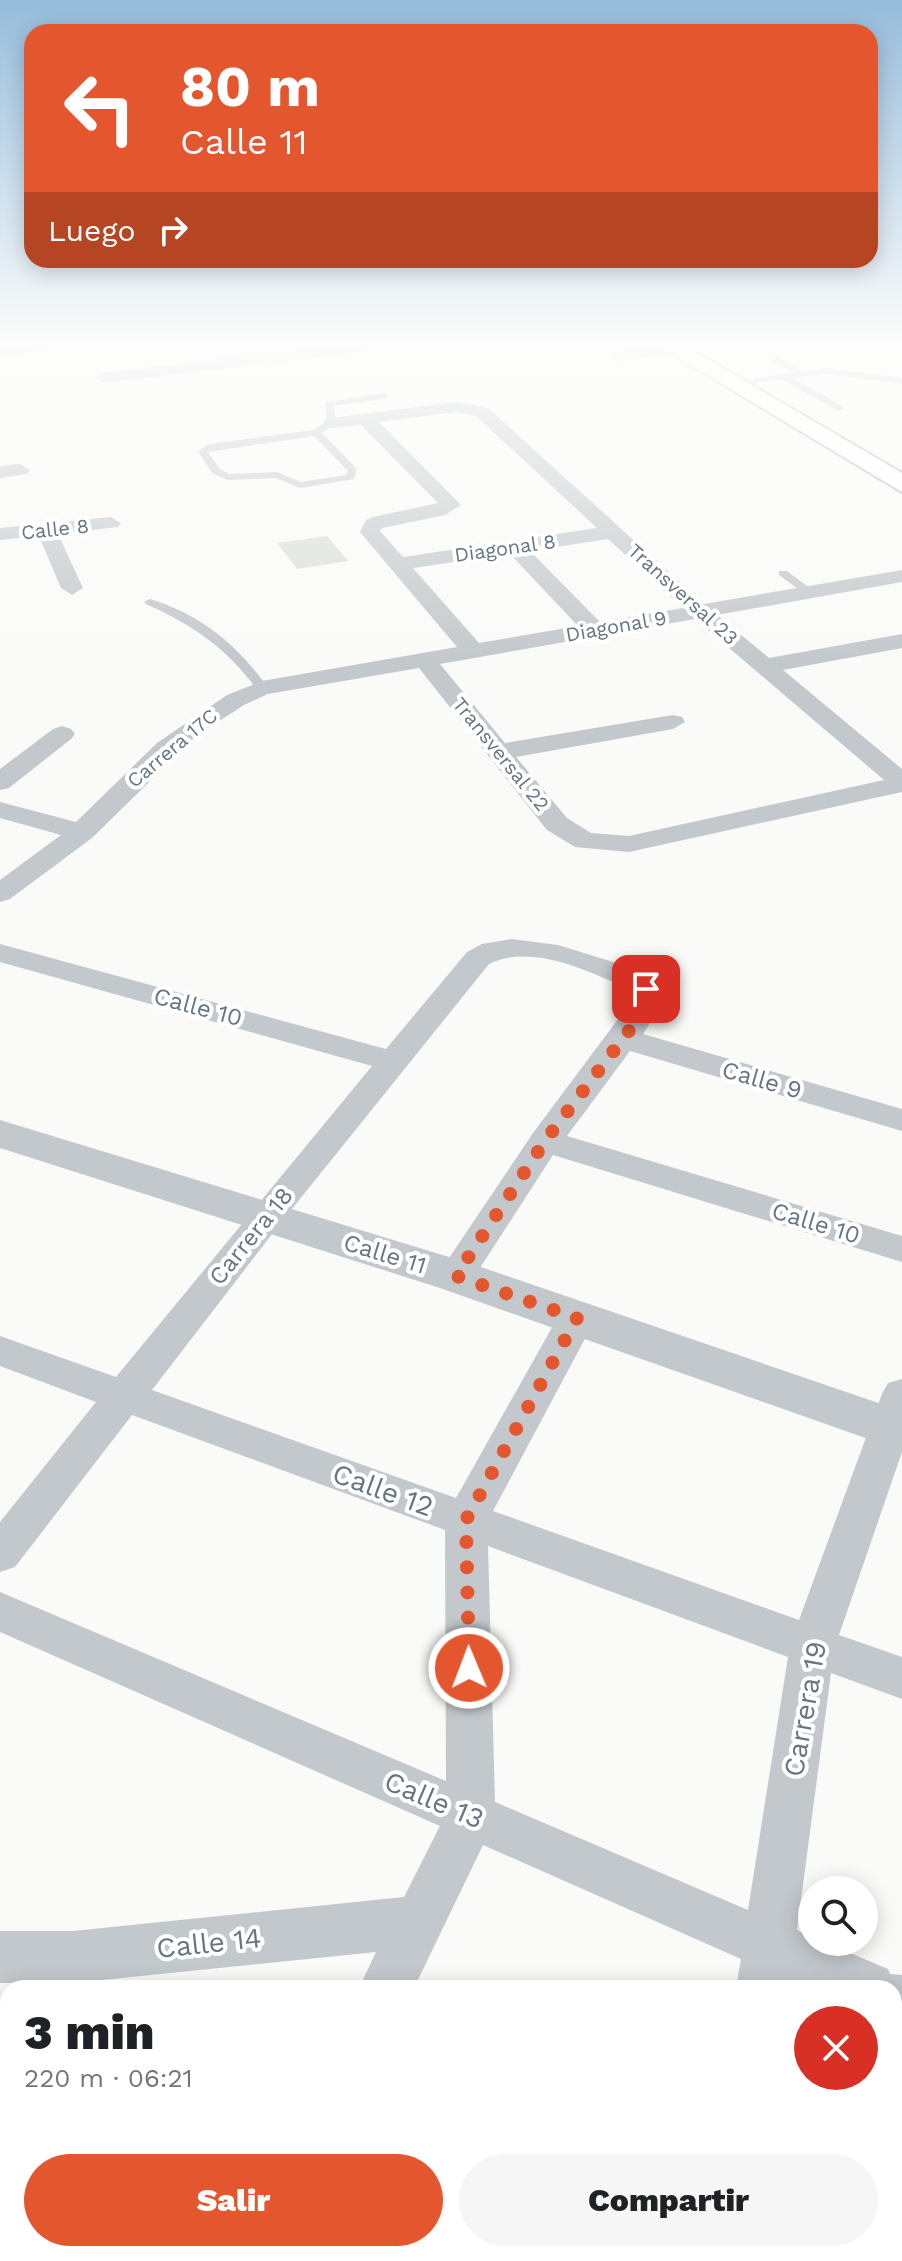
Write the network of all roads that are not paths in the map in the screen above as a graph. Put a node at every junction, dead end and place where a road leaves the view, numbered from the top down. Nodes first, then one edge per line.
1 (203, 452) edge
2 (340, 452) edge
3 (399, 452) edge
4 (525, 452) edge
5 (847, 452) edge
6 (874, 452) edge
7 (902, 468) edge
8 (20, 470) dead end
9 (0, 472) edge
10 (902, 484) edge
11 (111, 523) dead end
12 (46, 530) junction
13 (614, 532) junction
14 (0, 534) edge
15 (514, 546) junction
16 (396, 564) junction
17 (783, 573) dead end
18 (902, 576) edge
19 (72, 588) dead end
20 (809, 592) junction
21 (150, 602) dead end
22 (699, 611) junction
23 (595, 630) junction
24 (902, 641) edge
25 (473, 651) junction
26 (424, 659) junction
27 (765, 666) junction
28 (262, 688) junction
29 (673, 722) dead end
30 (62, 734) dead end
31 (499, 752) junction
32 (0, 782) edge
33 (902, 783) edge
34 (0, 810) edge
35 (82, 832) junction
36 (0, 893) edge
37 (0, 953) edge
38 (623, 1039) junction
39 (396, 1062) junction
40 (902, 1120) edge
41 (0, 1134) edge
42 (545, 1141) junction
43 (266, 1216) junction
44 (902, 1249) edge
45 (456, 1276) junction
46 (577, 1318) junction
47 (0, 1351) edge
48 (124, 1396) junction
49 (898, 1417) edge
50 (466, 1520) junction
51 (0, 1554) edge
52 (0, 1611) edge
53 (812, 1646) junction
54 (902, 1678) edge
55 (471, 1816) junction
56 (418, 1922) junction
57 (0, 1957) edge
58 (765, 1966) edge
59 (390, 1980) edge
60 (831, 1980) edge

1 - 2 lane
3 - 16 street
4 - 13 street, Transversal 23
5 - 10 main road
6 - 7 main road
8 - 9 street
11 - 12 street, Calle 8
12 - 14 street, Calle 8
12 - 19 street
13 - 15 street, Diagonal 8
13 - 22 street, Transversal 23
15 - 16 street, Diagonal 8
15 - 23 street
16 - 25 street
17 - 20 lane
18 - 20 street, Diagonal 9
20 - 22 street, Diagonal 9
21 - 28 lane
22 - 23 street, Diagonal 9
22 - 27 street, Transversal 23
23 - 25 street, Diagonal 9
24 - 27 street
25 - 26 street, Diagonal 9
26 - 28 street, Carrera 17C
26 - 31 street, Transversal 22
27 - 33 street, Transversal 23
28 - 35 street, Carrera 17C
29 - 31 street
30 - 32 street
31 - 33 street, Transversal 22
34 - 35 street
35 - 36 street, Carrera 17C
37 - 39 street, Calle 10
38 - 39 street, Carrera 18
38 - 40 street, Calle 9
38 - 42 street
39 - 43 street, Carrera 18
41 - 43 street, Calle 11
42 - 44 street, Calle 10
42 - 45 street
43 - 45 street, Calle 11
43 - 48 street, Carrera 18
45 - 46 street, Calle 11
46 - 49 street, Calle 11
46 - 50 street
47 - 48 street, Calle 12
48 - 50 street, Calle 12
48 - 51 street, Carrera 18
49 - 53 street, Carrera 19
50 - 53 street, Calle 12
50 - 55 street
52 - 55 street, Calle 13
53 - 54 street, Calle 12
53 - 58 street, Carrera 19
55 - 56 street
55 - 58 street, Calle 13
56 - 57 street, Calle 14
56 - 59 street
58 - 60 street, Calle 13

